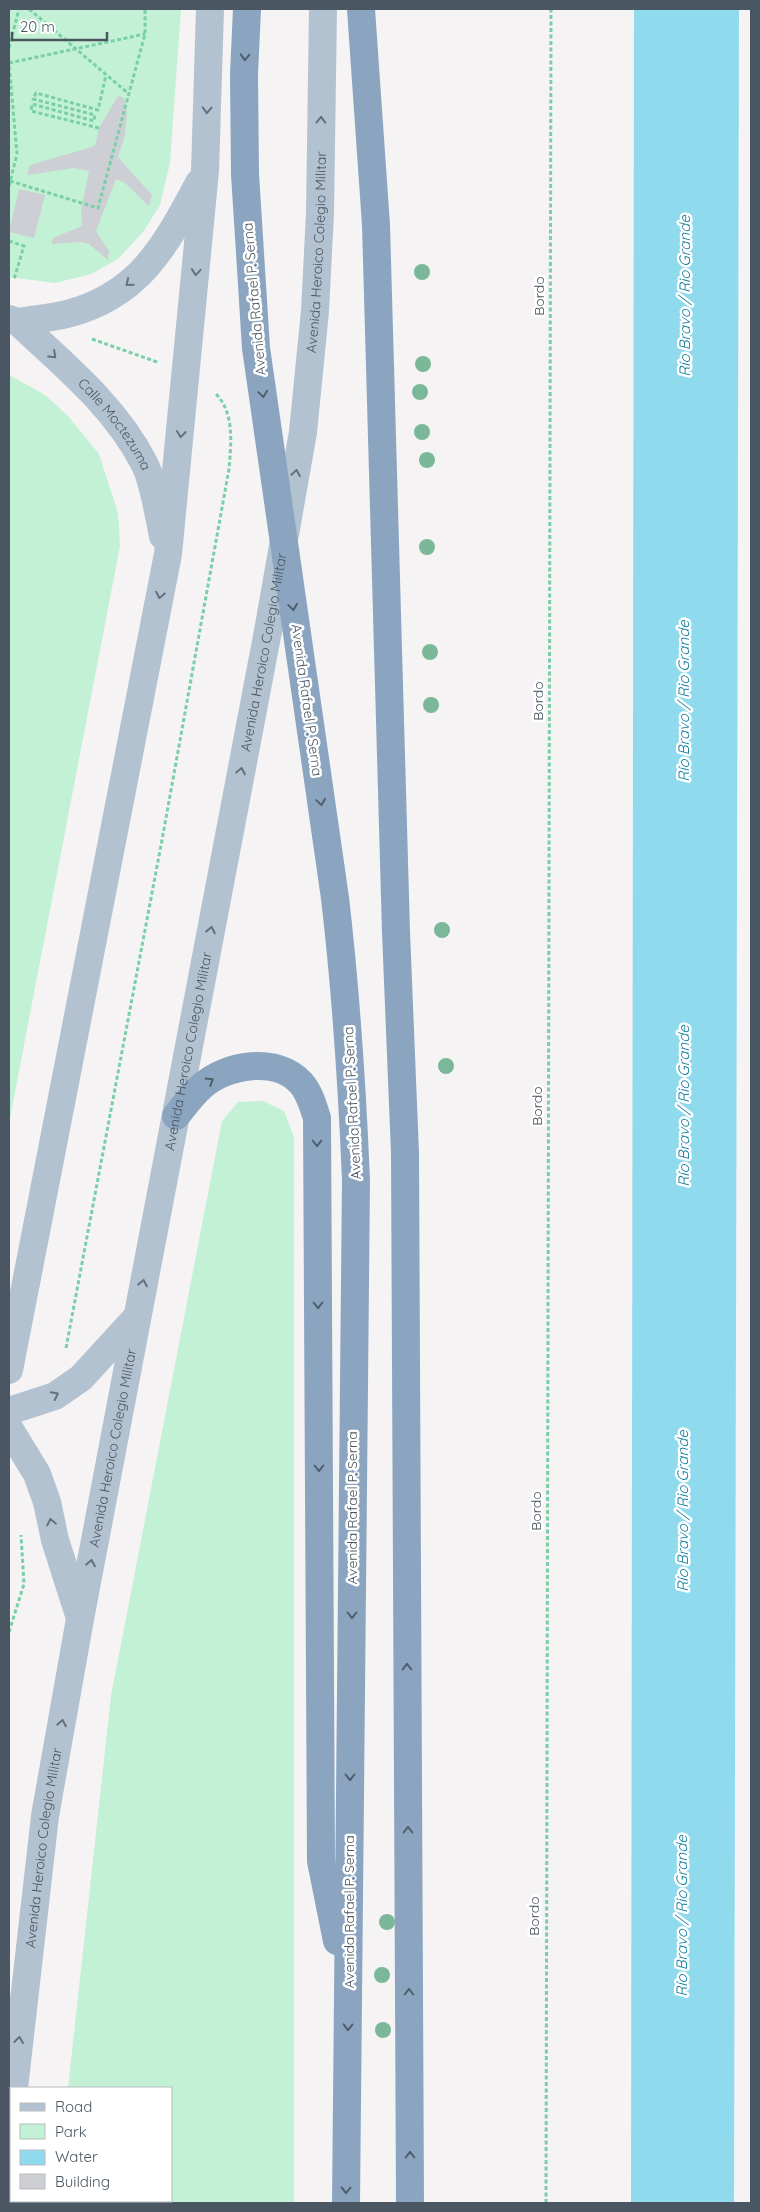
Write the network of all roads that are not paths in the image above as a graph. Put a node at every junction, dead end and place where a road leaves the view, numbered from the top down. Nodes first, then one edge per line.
1 (210, 9) edge
2 (247, 9) edge
3 (323, 9) edge
4 (361, 9) edge
5 (205, 172) junction
6 (13, 320) edge
7 (168, 554) junction
8 (176, 1116) junction
9 (38, 1225) junction
10 (9, 1267) edge
11 (137, 1317) junction
12 (9, 1370) edge
13 (9, 1411) edge
14 (9, 1428) edge
15 (80, 1619) junction
16 (348, 1999) junction
17 (14, 2087) edge
18 (10, 2153) edge
19 (9, 2172) edge
20 (346, 2203) edge
21 (410, 2203) edge

1 -> 5 main road
2 -> 16 highway, Avenida Rafael P. Serna
8 -> 3 main road, Avenida Heroico Colegio Militar
21 -> 4 highway
5 -> 6 main road, Calle Moctezuma
5 -> 7 main road
6 -> 7 main road, Calle Moctezuma
7 -> 9 main road
11 -> 8 main road, Avenida Heroico Colegio Militar
8 -> 16 highway
9 - 10 main road
9 - 12 main road
13 -> 11 main road
15 -> 11 main road, Avenida Heroico Colegio Militar
15 -> 14 main road
17 -> 15 main road, Avenida Heroico Colegio Militar
16 -> 20 highway, Avenida Rafael P. Serna
18 - 19 main road

